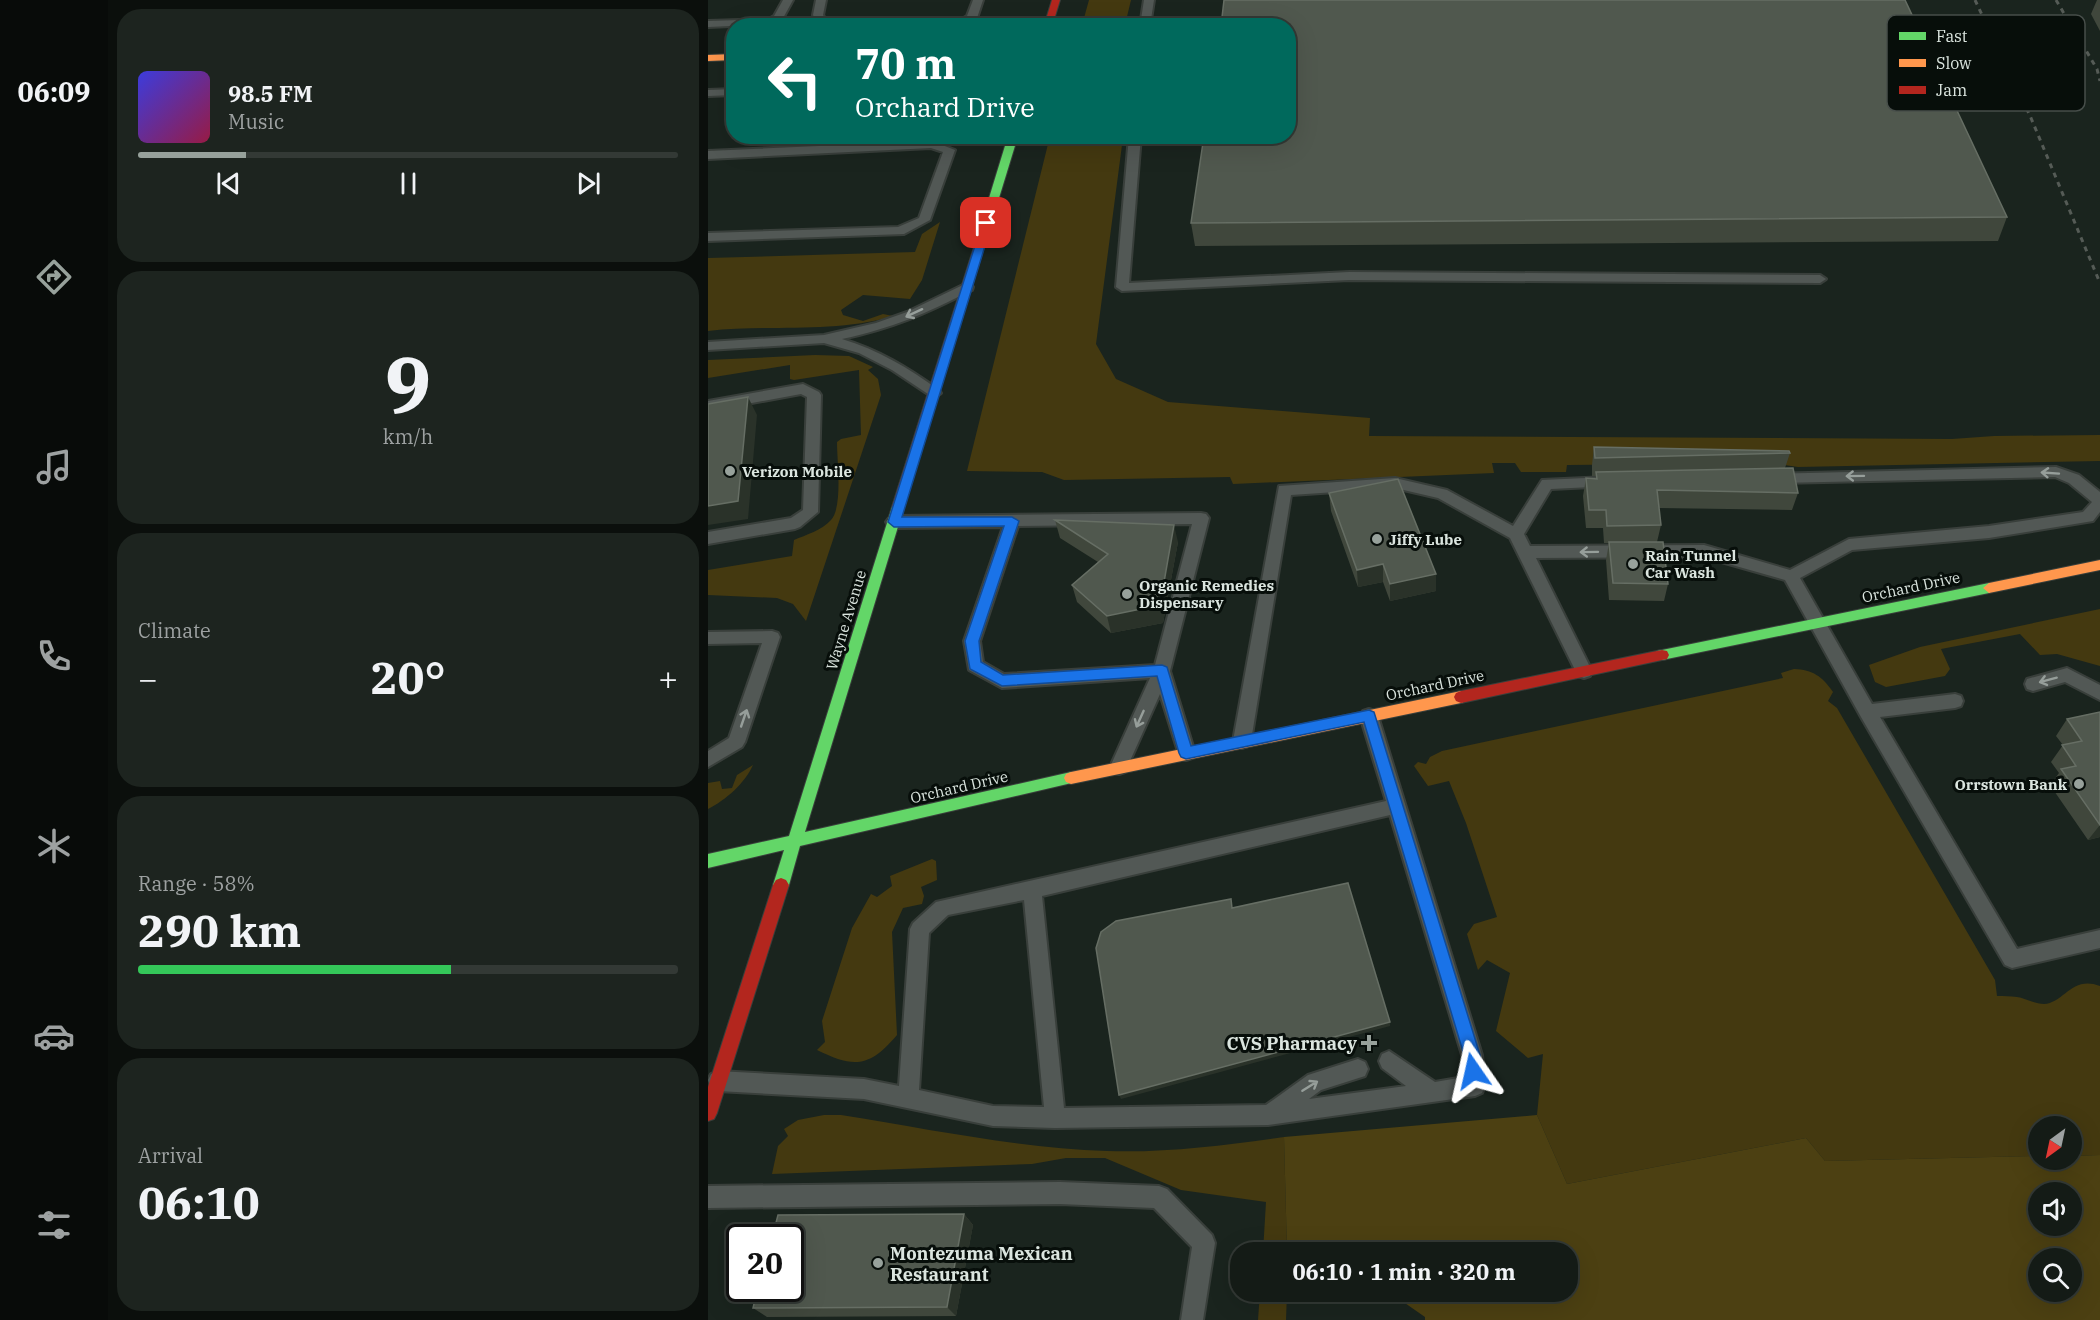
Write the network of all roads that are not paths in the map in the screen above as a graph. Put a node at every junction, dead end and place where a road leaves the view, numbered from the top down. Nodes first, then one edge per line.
1 (788, 0) edge
2 (821, 0) edge
3 (978, 0) edge
4 (1056, 0) edge
5 (1149, 0) edge
6 (778, 18) edge
7 (820, 18) edge
8 (972, 18) edge
9 (1050, 18) edge
10 (1146, 18) edge
11 (726, 23) edge
12 (708, 24) edge
13 (726, 57) edge
14 (708, 58) edge
15 (726, 92) edge
16 (708, 93) edge
17 (830, 144) edge
18 (1011, 144) edge
19 (1134, 144) edge
20 (828, 149) junction
21 (708, 155) edge
22 (708, 237) edge
23 (1820, 279) dead end
24 (967, 287) junction
25 (824, 339) junction
26 (708, 346) edge
27 (934, 393) junction
28 (708, 406) edge
29 (1755, 478) edge
30 (1617, 482) edge
31 (2100, 501) edge
32 (1012, 521) junction
33 (894, 522) junction
34 (1516, 534) junction
35 (708, 538) edge
36 (1524, 552) junction
37 (2100, 565) edge
38 (1791, 576) junction
39 (1816, 623) junction
40 (708, 638) edge
41 (1162, 670) junction
42 (1584, 671) junction
43 (2033, 684) dead end
44 (2100, 693) edge
45 (1955, 701) dead end
46 (1867, 712) junction
47 (1369, 716) junction
48 (1242, 741) junction
49 (1186, 753) junction
50 (708, 760) edge
51 (1119, 767) junction
52 (1396, 806) junction
53 (795, 842) junction
54 (708, 861) edge
55 (1032, 890) junction
56 (2100, 939) edge
57 (1389, 1061) dead end
58 (1358, 1070) dead end
59 (718, 1081) junction
60 (1432, 1092) junction
61 (908, 1098) junction
62 (708, 1113) edge
63 (1268, 1115) junction
64 (1055, 1118) junction
65 (708, 1197) edge
66 (1192, 1320) edge

1 - 6 lane
2 - 7 lane
3 - 8 lane
4 - 9 main road
5 - 10 lane
11 - 12 lane
13 - 14 main road
15 - 16 lane
17 - 20 lane
18 - 24 main road, Wayne Avenue
19 - 23 lane
20 - 21 lane
20 - 22 lane
24 -> 25 lane
24 - 27 main road, Wayne Avenue
25 - 26 lane
25 - 27 lane
27 - 33 main road, Wayne Avenue
28 - 35 lane
31 -> 29 lane
30 - 34 lane
31 - 38 lane
32 - 33 lane
32 - 41 lane
32 - 41 lane
33 - 53 main road, Wayne Avenue
34 - 36 lane
34 - 48 lane
38 -> 36 lane
36 - 42 lane
37 - 39 main road, Orchard Drive
38 - 39 lane
39 - 42 main road, Orchard Drive
39 - 46 lane
50 -> 40 lane
41 - 49 lane
41 -> 51 lane
42 - 47 main road, Orchard Drive
44 -> 43 lane
45 - 46 lane
46 - 56 lane
47 - 48 main road, Orchard Drive
47 - 52 lane
48 - 49 main road, Orchard Drive
49 - 51 main road, Orchard Drive
51 - 53 main road, Orchard Drive
52 - 55 lane
52 - 60 lane
53 - 54 main road, Orchard Drive
53 - 59 main road, Wayne Avenue
55 - 61 lane
55 - 64 lane
57 - 60 lane
63 -> 58 lane
59 - 61 lane
59 - 62 main road, Wayne Avenue
60 - 63 lane
61 - 64 lane
63 - 64 lane
65 - 66 lane

